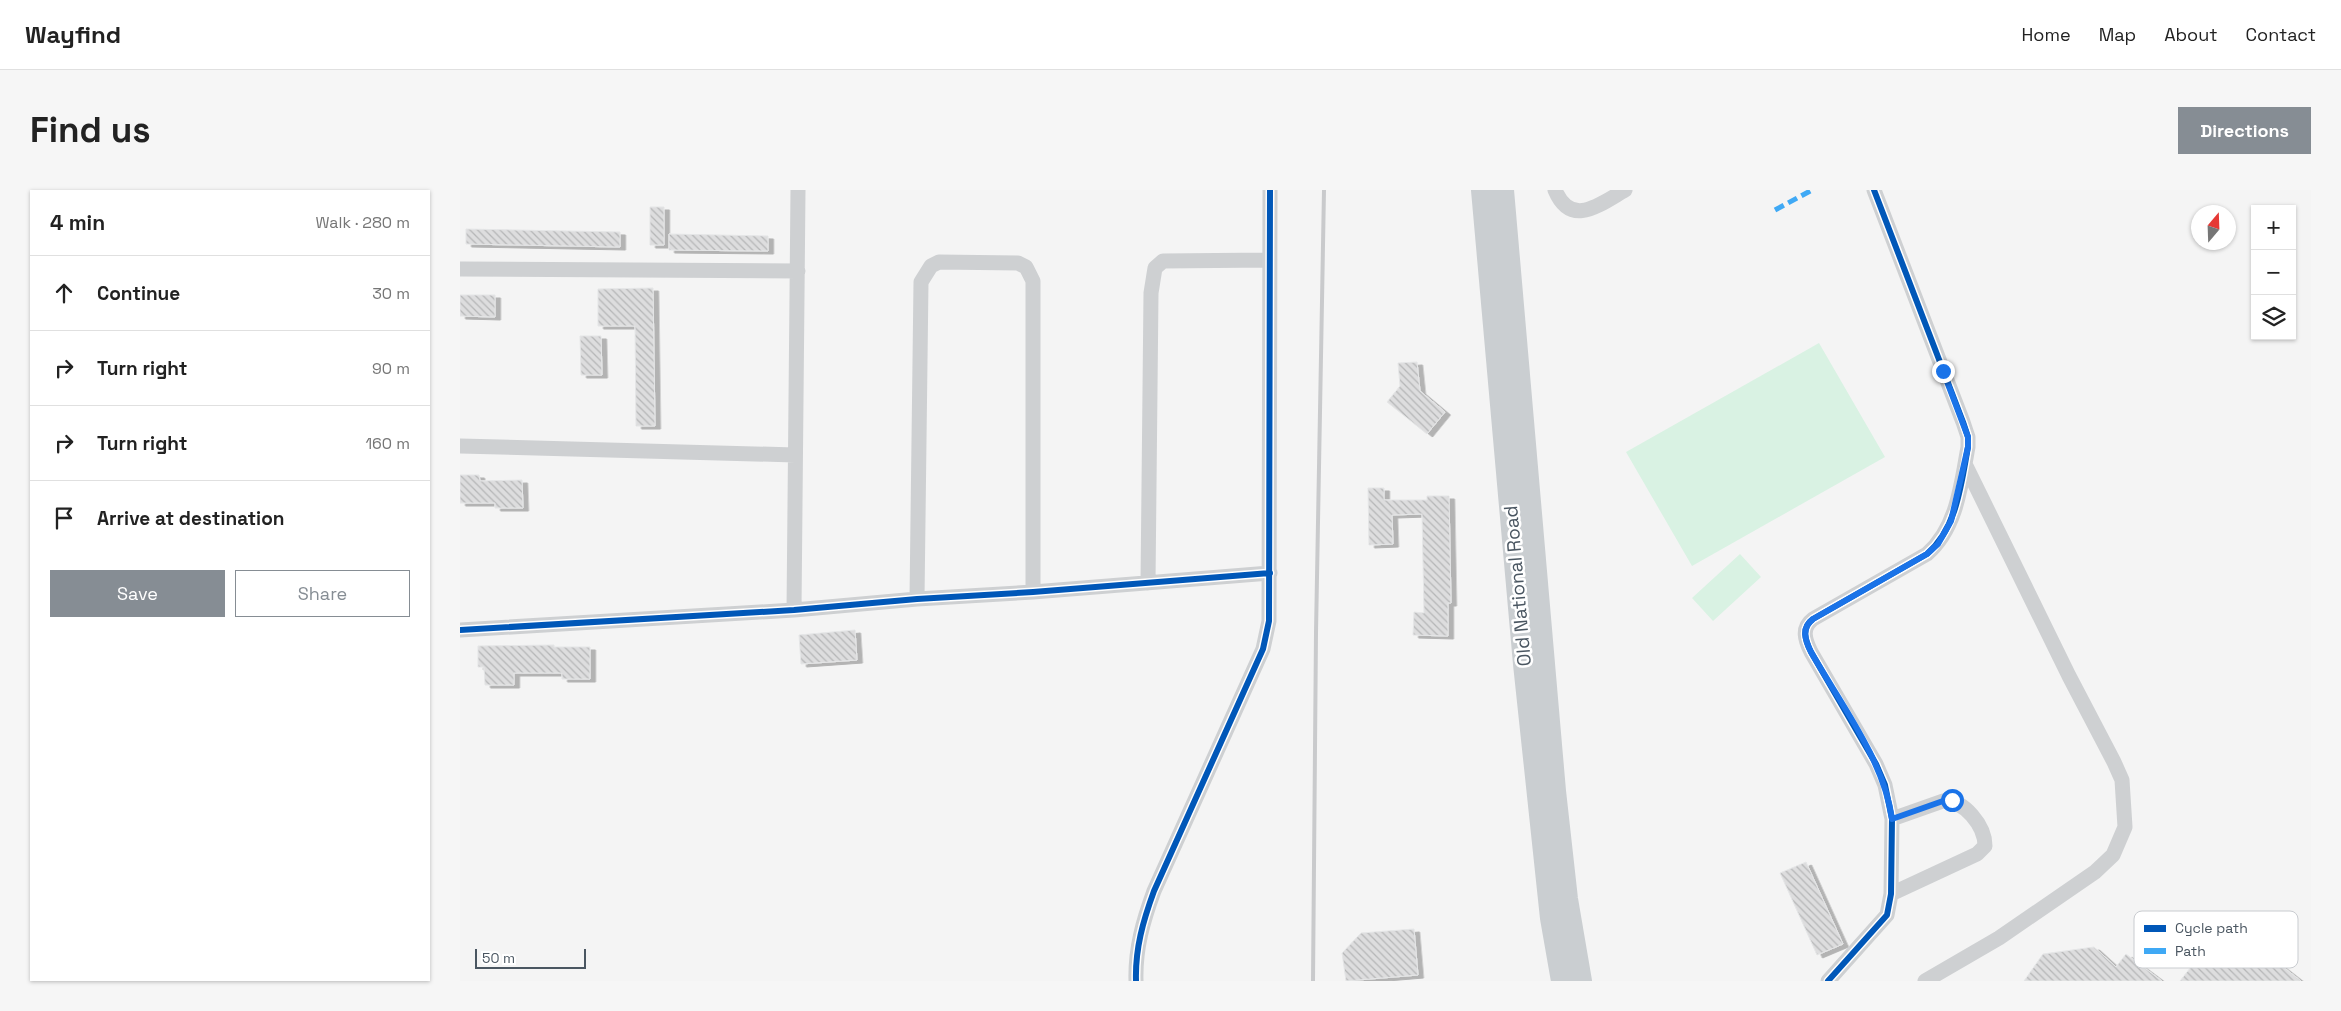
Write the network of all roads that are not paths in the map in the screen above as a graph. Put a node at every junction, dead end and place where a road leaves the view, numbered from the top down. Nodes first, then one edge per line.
1 (798, 190) edge
2 (1482, 190) edge
3 (1503, 190) edge
4 (1555, 190) edge
5 (1625, 190) edge
6 (1874, 190) edge
7 (1270, 191) edge
8 (1269, 260) junction
9 (460, 269) edge
10 (798, 271) junction
11 (460, 446) edge
12 (795, 455) junction
13 (1964, 464) junction
14 (1270, 573) junction
15 (1148, 583) junction
16 (1033, 592) junction
17 (917, 598) junction
18 (794, 610) junction
19 (460, 630) edge
20 (1892, 819) junction
21 (1891, 894) junction
22 (1136, 981) edge
23 (1562, 981) edge
24 (1581, 981) edge
25 (1828, 981) edge
26 (1925, 981) edge

1 - 10 street
2 - 23 main road, Old National Road
3 - 24 main road, Old National Road
4 - 5 street
6 - 13 street
7 - 8 street
8 - 14 street
8 - 15 street
9 - 10 street
10 - 12 street
11 - 12 street
12 - 18 street
13 - 20 street
13 - 26 street
14 - 15 street
14 - 22 street
15 - 16 street
16 - 17 street
16 - 17 street
17 - 18 street
18 - 19 street
20 - 21 street
20 - 21 street
21 - 25 street

